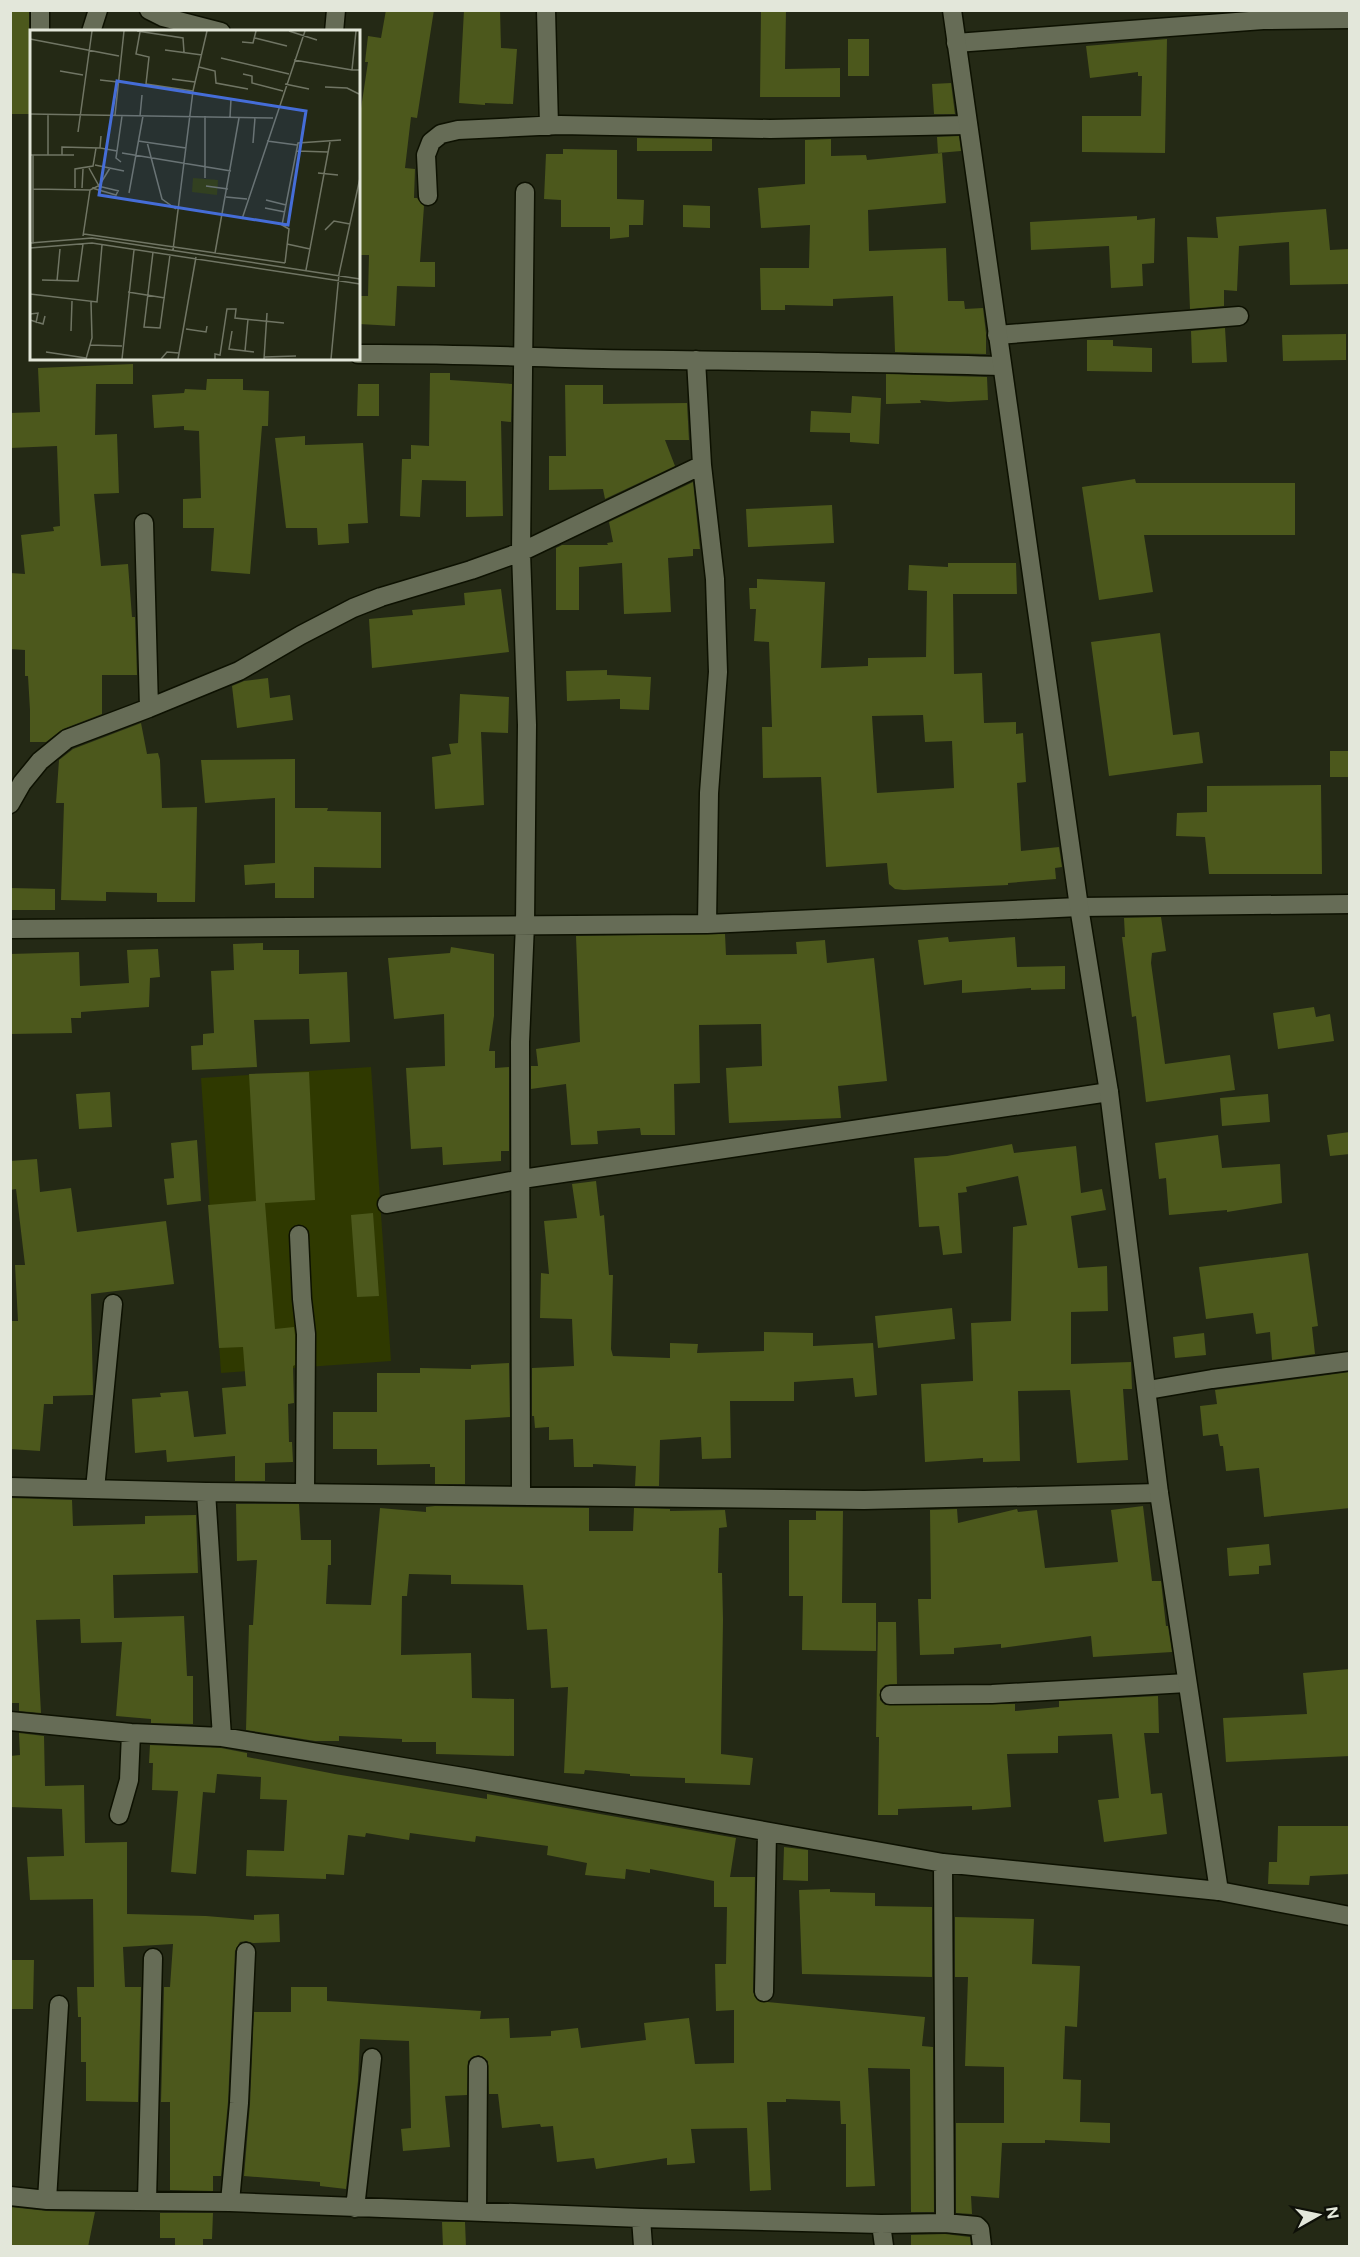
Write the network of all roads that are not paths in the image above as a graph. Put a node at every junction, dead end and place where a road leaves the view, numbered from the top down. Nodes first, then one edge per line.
1 (40, 10) edge
2 (98, 10) edge
3 (149, 10) edge
4 (336, 10) edge
5 (546, 10) edge
6 (952, 10) edge
7 (1347, 16) edge
8 (40, 30) edge
9 (92, 30) edge
10 (213, 30) edge
11 (334, 30) edge
12 (956, 43) junction
13 (968, 125) junction
14 (549, 126) junction
15 (525, 192) dead end
16 (428, 196) dead end
17 (1239, 316) dead end
18 (998, 335) junction
19 (360, 354) edge
20 (523, 357) junction
21 (696, 360) junction
22 (1002, 366) junction
23 (702, 465) junction
24 (144, 523) dead end
25 (521, 552) junction
26 (149, 708) junction
27 (10, 804) edge
28 (1350, 904) edge
29 (1079, 907) junction
30 (525, 924) junction
31 (707, 924) junction
32 (10, 929) edge
33 (1109, 1092) junction
34 (522, 1179) junction
35 (387, 1204) dead end
36 (299, 1235) dead end
37 (113, 1305) dead end
38 (1350, 1361) edge
39 (1148, 1390) junction
40 (10, 1487) edge
41 (95, 1489) junction
42 (305, 1491) junction
43 (206, 1492) junction
44 (1160, 1493) junction
45 (521, 1495) junction
46 (1187, 1683) junction
47 (890, 1695) dead end
48 (10, 1721) edge
49 (131, 1733) junction
50 (222, 1737) junction
51 (120, 1815) dead end
52 (767, 1833) junction
53 (943, 1863) junction
54 (1219, 1891) junction
55 (1350, 1916) edge
56 (246, 1952) dead end
57 (153, 1958) dead end
58 (765, 1992) dead end
59 (59, 2005) dead end
60 (372, 2058) dead end
61 (478, 2066) dead end
62 (10, 2196) edge
63 (47, 2200) junction
64 (147, 2201) junction
65 (230, 2202) junction
66 (355, 2208) junction
67 (477, 2212) junction
68 (641, 2218) junction
69 (945, 2223) junction
70 (881, 2224) junction
71 (643, 2247) edge
72 (884, 2247) edge
73 (982, 2247) edge

1 - 8 street
2 - 9 street
3 - 10 street
4 - 11 street
5 - 14 street
6 - 12 street
7 - 12 street
12 - 13 street
13 - 14 street
13 - 18 street
14 - 16 street
15 - 20 street
17 - 18 street
18 - 22 street
19 - 20 street
20 - 21 street
20 - 25 street
21 - 22 street
21 - 23 street
22 - 29 street
23 - 25 street
23 - 31 street
24 - 26 street
25 - 26 street
25 - 30 street
26 - 27 street
28 - 29 street
29 - 31 street
29 - 33 street
30 - 31 street
30 - 32 street
30 - 34 street
33 - 34 street
33 - 39 street
34 - 35 street
34 - 45 street
36 - 42 street
37 - 41 street
38 - 39 street
39 - 44 street
40 - 41 street
41 - 43 street
42 - 43 street
42 - 45 street
43 - 50 street
44 - 45 street
44 - 46 street
46 - 47 street
46 - 54 street
48 - 49 street
49 - 50 street
49 - 51 street
50 - 52 street
52 - 53 street
52 - 58 street
53 - 54 street
53 - 69 street
54 - 55 street
56 - 65 street
57 - 64 street
59 - 63 street
60 - 66 street
61 - 67 street
62 - 63 street
63 - 64 street
64 - 65 street
65 - 66 street
66 - 67 street
67 - 68 street
68 - 70 street
68 - 71 street
69 - 70 street
69 - 73 street
70 - 72 street

